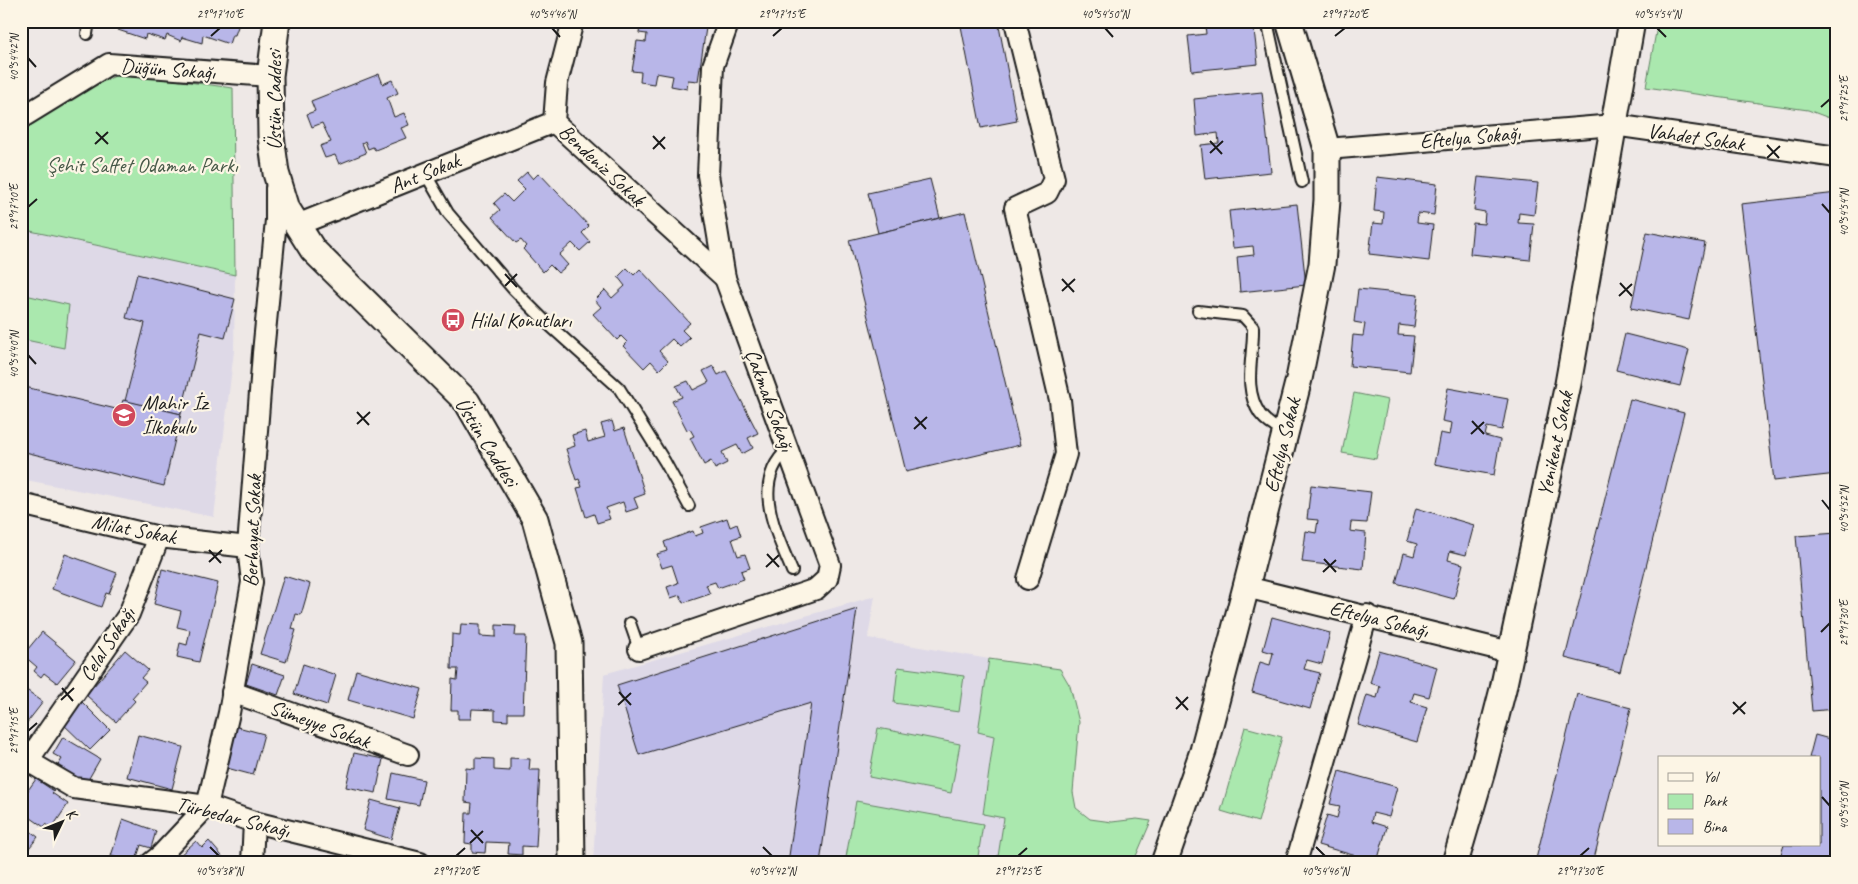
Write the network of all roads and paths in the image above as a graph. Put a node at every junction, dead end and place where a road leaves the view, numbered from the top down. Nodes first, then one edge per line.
1 (89, 21) edge
2 (277, 21) edge
3 (573, 21) edge
4 (729, 21) edge
5 (1015, 21) edge
6 (1267, 21) edge
7 (1289, 21) edge
8 (1632, 21) edge
9 (87, 34) dead end
10 (270, 76) junction
11 (21, 118) edge
12 (554, 122) junction
13 (1614, 125) junction
14 (1327, 149) junction
15 (1837, 157) edge
16 (276, 173) junction
17 (425, 174) junction
18 (1302, 182) dead end
19 (297, 225) junction
20 (725, 278) junction
21 (1198, 311) dead end
22 (1286, 431) junction
23 (788, 449) junction
24 (21, 504) edge
25 (689, 506) dead end
26 (159, 536) junction
27 (248, 547) junction
28 (792, 571) dead end
29 (1028, 579) dead end
30 (1246, 587) junction
31 (1367, 615) junction
32 (630, 623) dead end
33 (639, 649) joint
34 (1510, 652) junction
35 (232, 692) junction
36 (408, 755) dead end
37 (23, 762) edge
38 (207, 806) junction
39 (254, 822) junction
40 (151, 863) edge
41 (252, 863) edge
42 (420, 863) edge
43 (572, 863) edge
44 (1164, 863) edge
45 (1296, 863) edge
46 (1455, 863) edge

1 - 9 lane
2 - 10 street, Üstün Caddesi
3 - 12 street, Bendeniz Sokak
4 - 20 street, Çakmak Sokağı
5 - 29 street
6 - 18 lane
7 - 14 street, Eftelya Sokak
8 - 13 street, Yenikent Sokak
10 - 11 street, Düğün Sokağı
10 - 16 street, Üstün Caddesi
12 - 17 street, Ant Sokak
12 - 20 street, Bendeniz Sokak
13 - 14 street, Eftelya Sokağı
13 - 15 street, Vahdet Sokak
13 - 34 street, Yenikent Sokak
14 - 22 street, Eftelya Sokak
16 - 19 street, Üstün Caddesi
16 - 27 street, Berhayat Sokak
17 - 19 street, Ant Sokak
17 - 25 lane
19 - 43 street, Üstün Caddesi
20 - 23 street, Çakmak Sokağı
21 - 22 lane
22 - 30 street, Eftelya Sokak
23 - 28 lane
23 - 33 street, Çakmak Sokağı
24 - 26 street, Milat Sokak
26 - 27 street, Milat Sokak
26 - 37 street, Celal Sokağı
27 - 35 street, Berhayat Sokak
30 - 31 street, Eftelya Sokağı
30 - 44 street, Eftelya Sokak
31 - 34 street, Eftelya Sokağı
31 - 45 street
32 - 33 lane
34 - 46 street, Yenikent Sokak
35 - 36 street, Sümeyye Sokak
35 - 38 street, Berhayat Sokak
37 - 38 street, Türbedar Sokağı
38 - 39 street, Türbedar Sokağı
38 - 40 street
39 - 41 street
39 - 42 street, Türbedar Sokağı

